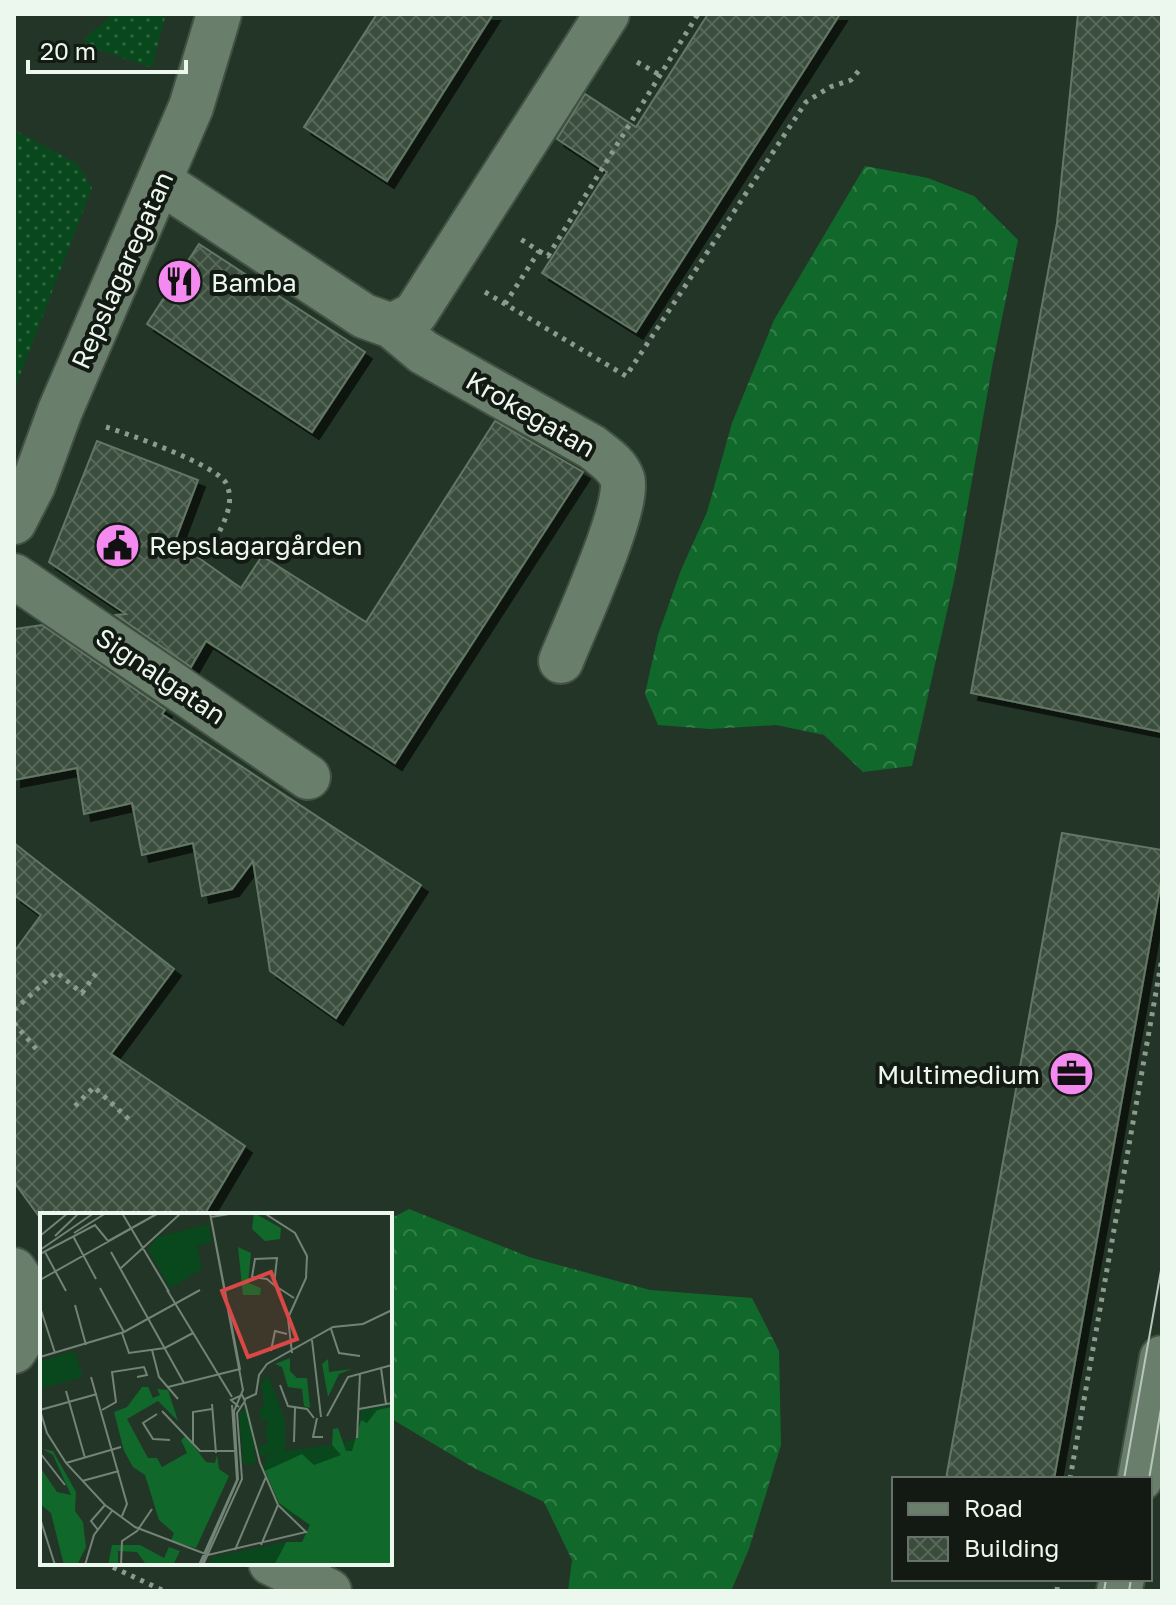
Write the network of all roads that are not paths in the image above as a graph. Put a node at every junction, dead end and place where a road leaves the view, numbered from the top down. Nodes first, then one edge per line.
1 (219, 14) edge
2 (607, 14) edge
3 (161, 182) junction
4 (392, 326) junction
5 (14, 522) edge
6 (14, 576) edge
7 (561, 661) dead end
8 (308, 777) dead end
9 (14, 1270) edge
10 (40, 1307) edge
11 (40, 1313) edge
12 (14, 1351) edge
13 (1162, 1358) edge
14 (1140, 1477) edge
15 (275, 1565) edge
16 (329, 1591) edge

1 - 3 street, Repslagaregatan
2 - 4 street
3 - 4 street, Krokegatan
3 - 5 street, Repslagaregatan
4 - 7 street, Krokegatan
6 - 8 street, Signalgatan
9 - 10 street
11 - 12 street
13 - 14 street
15 - 16 street

